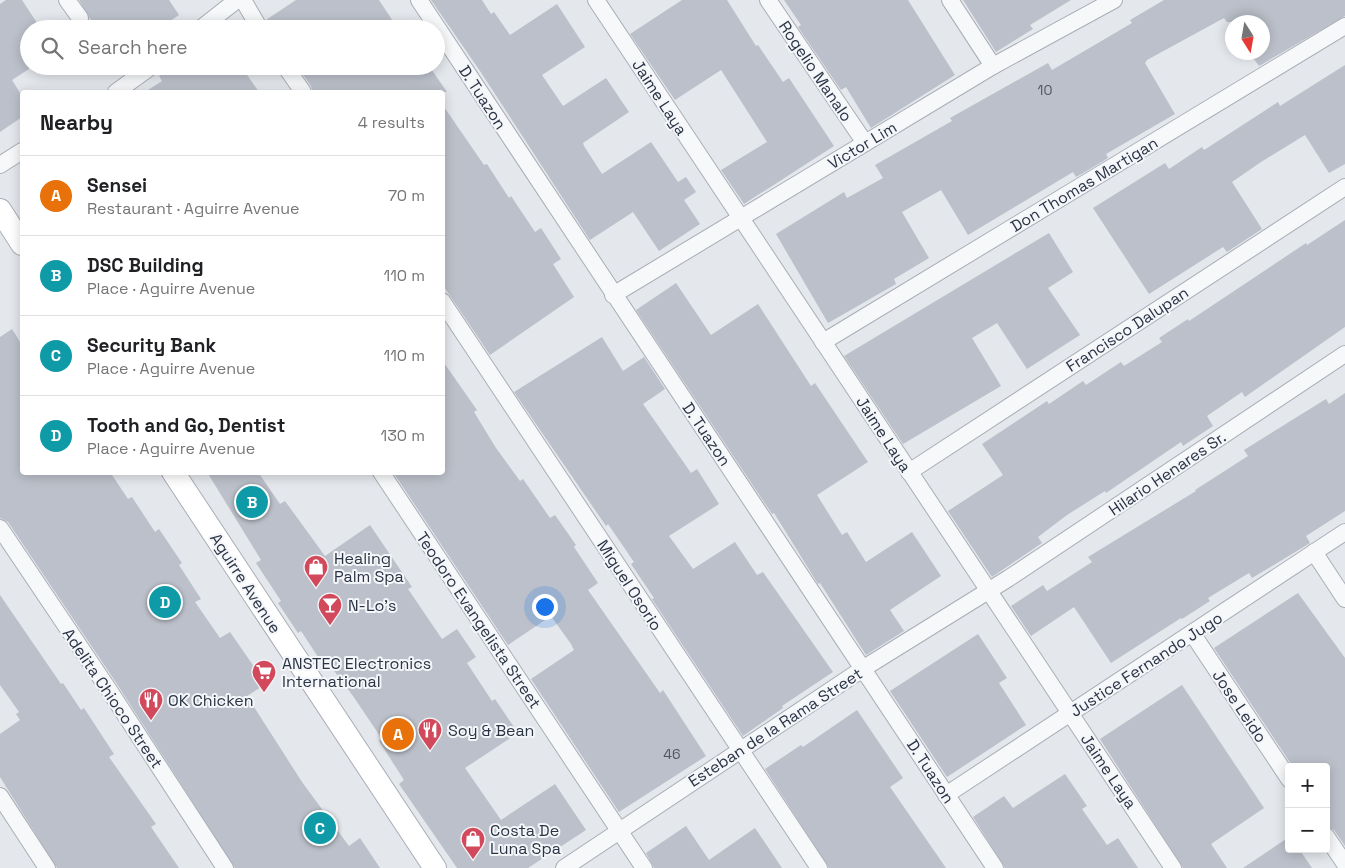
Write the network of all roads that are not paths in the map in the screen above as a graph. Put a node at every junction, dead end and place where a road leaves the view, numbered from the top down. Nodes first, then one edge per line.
1 (68, 0) edge
2 (237, 0) edge
3 (243, 0) edge
4 (419, 0) edge
5 (596, 0) edge
6 (768, 0) edge
7 (950, 0) edge
8 (1114, 0) edge
9 (80, 18) dead end
10 (211, 20) edge
11 (255, 20) edge
12 (432, 20) edge
13 (1345, 26) edge
14 (445, 40) edge
15 (993, 66) junction
16 (142, 75) edge
17 (292, 75) edge
18 (124, 90) edge
19 (302, 90) edge
20 (865, 143) junction
21 (20, 152) edge
22 (0, 165) edge
23 (1345, 187) edge
24 (0, 210) edge
25 (740, 218) junction
26 (20, 241) edge
27 (613, 295) junction
28 (445, 306) edge
29 (823, 342) junction
30 (1345, 354) edge
31 (909, 472) junction
32 (176, 475) edge
33 (383, 475) edge
34 (0, 528) edge
35 (1345, 532) edge
36 (1314, 552) junction
37 (988, 590) junction
38 (1345, 599) edge
39 (1192, 633) junction
40 (864, 668) junction
41 (1070, 714) junction
42 (740, 750) junction
43 (1285, 773) edge
44 (0, 796) edge
45 (946, 796) junction
46 (619, 830) junction
47 (1330, 842) edge
48 (1345, 864) edge
49 (47, 868) edge
50 (225, 868) edge
51 (435, 868) edge
52 (564, 868) edge
53 (644, 868) edge
54 (819, 868) edge
55 (995, 868) edge
56 (1173, 868) edge

1 - 9 street
2 - 10 street
3 - 11 street
4 - 12 street, D. Tuazon
5 - 25 street, Jaime Laya
6 - 20 street, Rogelio Manalo
7 - 15 street
8 - 15 street, Victor Lim
13 - 29 street, Don Thomas Martigan
14 - 27 street, D. Tuazon
15 - 20 street, Victor Lim
16 - 18 street
17 - 19 street
20 - 25 street, Victor Lim
21 - 22 street
23 - 31 street, Francisco Dalupan
24 - 26 street
25 - 27 street, Victor Lim
25 - 29 street, Jaime Laya
27 - 40 street, D. Tuazon
28 - 42 street, Miguel Osorio
29 - 31 street, Jaime Laya
30 - 37 street, Hilario Henares Sr.
31 - 37 street, Jaime Laya
32 - 51 street, Aguirre Avenue
33 - 46 street, Teodoro Evangelista Street
34 - 50 street, Adelita Chioco Street
35 - 36 street, Justice Fernando Jugo
36 - 38 street
36 - 39 street, Justice Fernando Jugo
37 - 40 street, Esteban de la Rama Street
37 - 41 street, Jaime Laya
39 - 41 street, Justice Fernando Jugo
39 - 43 street, Jose Leido
40 - 42 street, Esteban de la Rama Street
40 - 45 street, D. Tuazon
41 - 45 street, Justice Fernando Jugo
41 - 56 street, Jaime Laya
42 - 46 street, Esteban de la Rama Street
42 - 54 street, Miguel Osorio
44 - 49 street
45 - 55 street, D. Tuazon
46 - 52 street, Esteban de la Rama Street
46 - 53 street, Teodoro Evangelista Street
47 - 48 street

